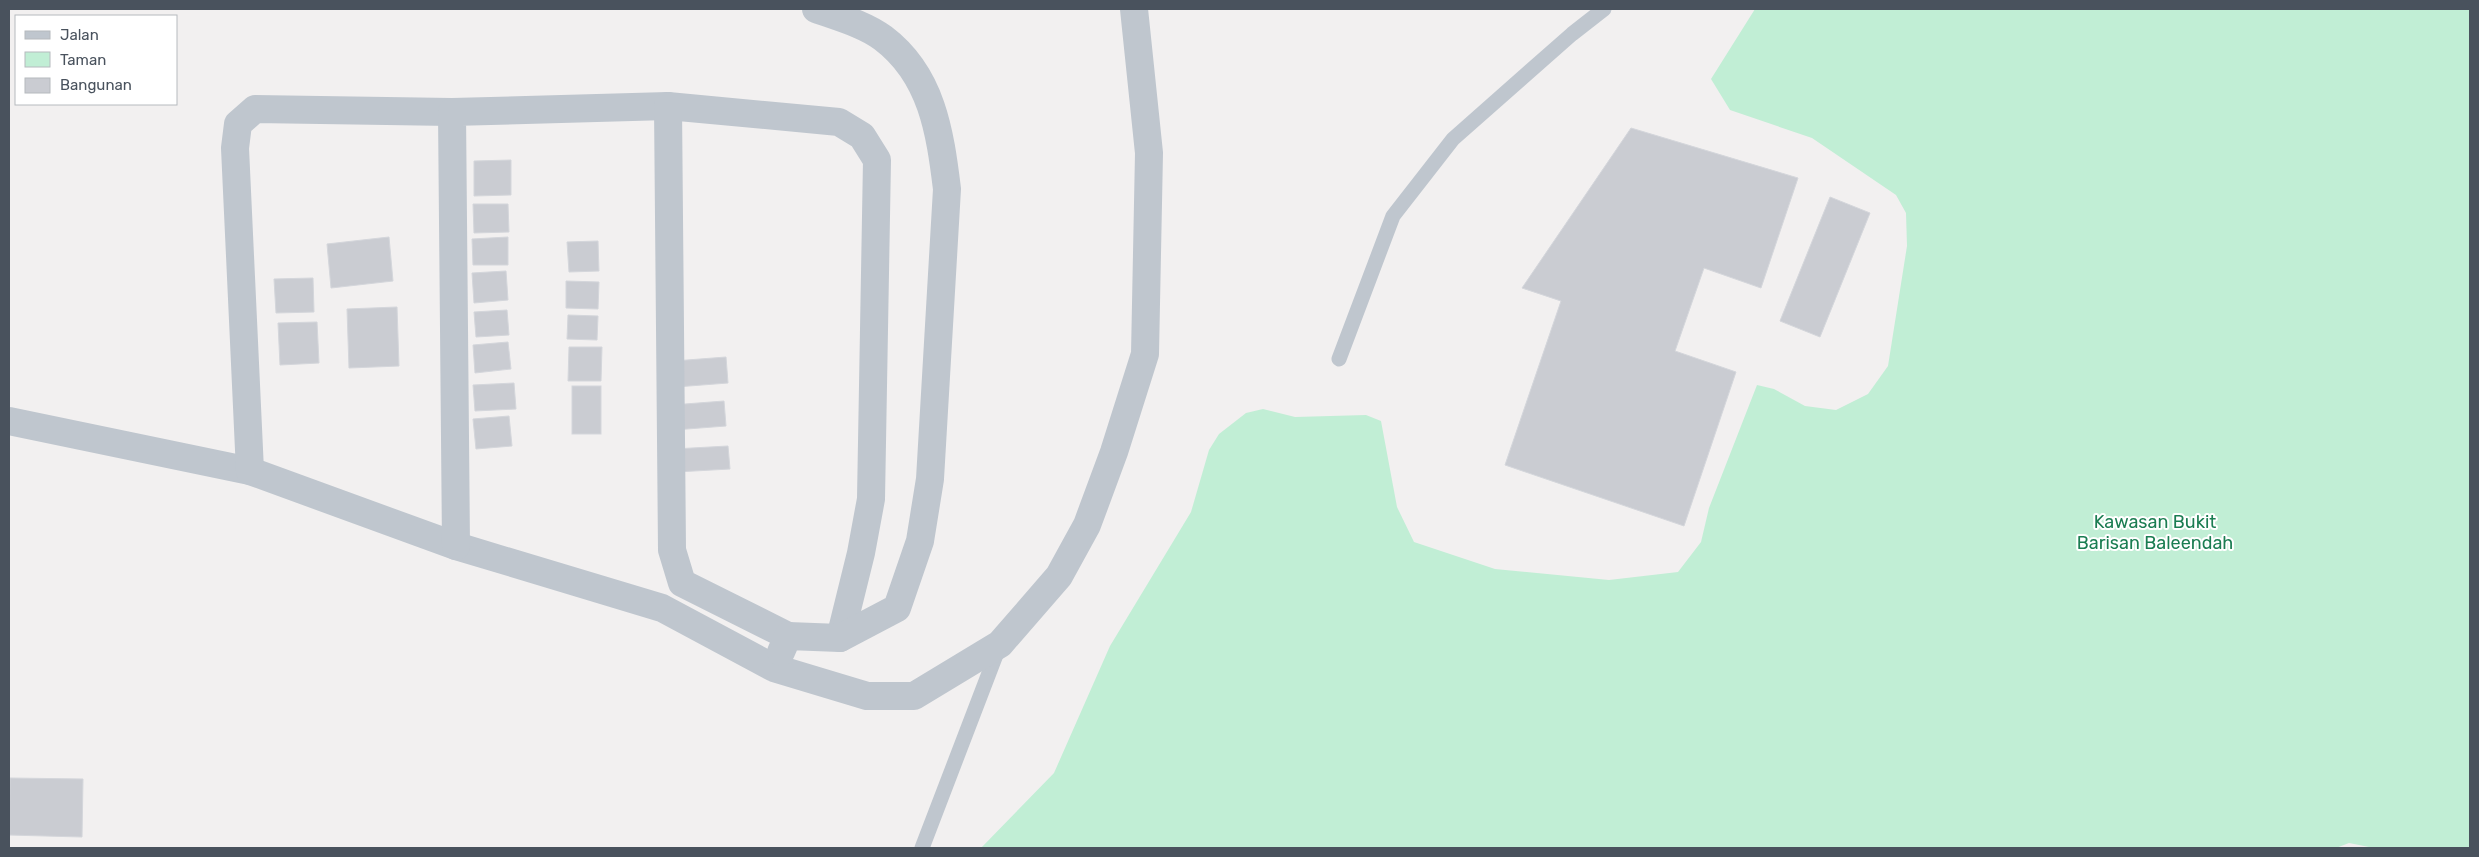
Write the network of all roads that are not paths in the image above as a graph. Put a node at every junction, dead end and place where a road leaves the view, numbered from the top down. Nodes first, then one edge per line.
1 (816, 9) edge
2 (1134, 9) edge
3 (1604, 9) edge
4 (668, 106) junction
5 (452, 112) junction
6 (1339, 360) dead end
7 (9, 422) edge
8 (250, 471) junction
9 (456, 546) junction
10 (788, 636) junction
11 (840, 638) junction
12 (1000, 644) junction
13 (774, 668) junction
14 (922, 848) edge

1 - 11 street
2 - 12 street
3 - 6 lane
4 - 5 street
4 - 10 street
4 - 11 street
5 - 8 street
5 - 9 street
7 - 8 street
8 - 9 street
9 - 13 street
10 - 11 street
10 - 13 street
12 - 13 street
12 - 14 lane

